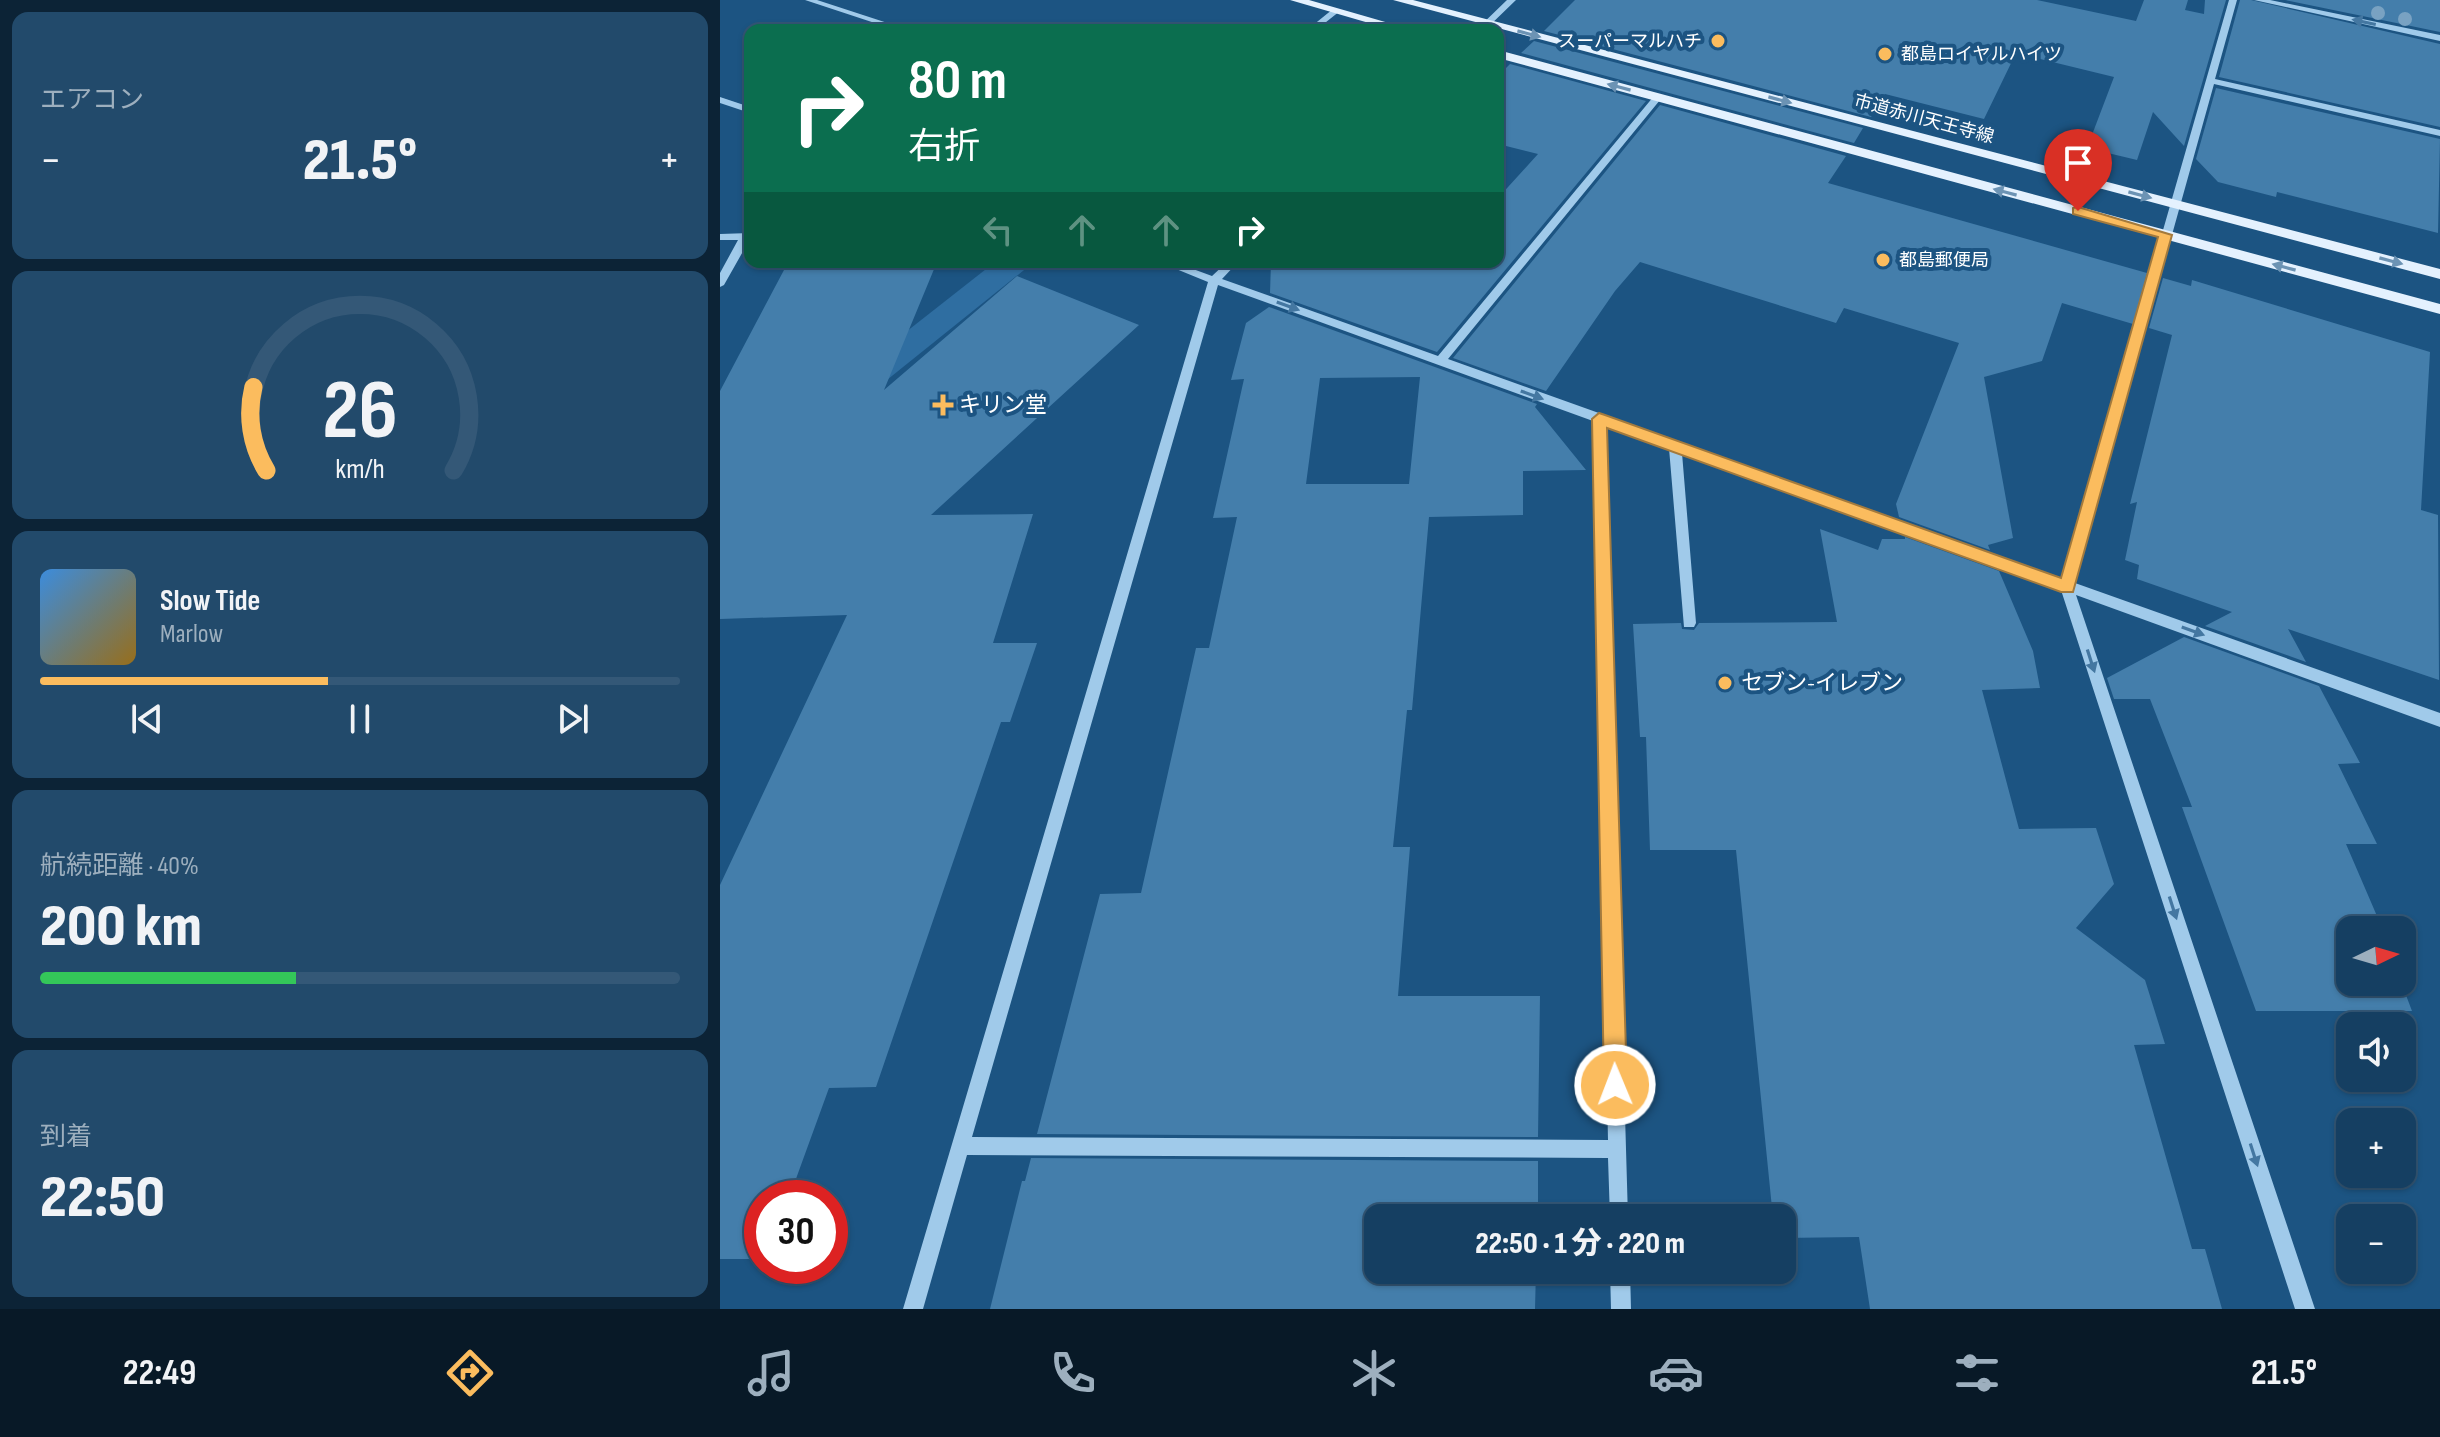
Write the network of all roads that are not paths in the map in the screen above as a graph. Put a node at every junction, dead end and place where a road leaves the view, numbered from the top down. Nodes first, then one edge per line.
1 (809, 0) edge
2 (1296, 0) edge
3 (1399, 0) edge
4 (1512, 0) edge
5 (2233, 0) edge
6 (2258, 0) edge
7 (1336, 11) junction
8 (886, 24) edge
9 (1319, 24) edge
10 (1385, 24) edge
11 (1477, 24) edge
12 (1485, 24) edge
13 (1504, 31) edge
14 (2440, 38) edge
15 (1504, 56) edge
16 (2210, 80) junction
17 (1657, 98) junction
18 (720, 100) edge
19 (744, 108) edge
20 (2440, 133) edge
21 (2175, 204) junction
22 (2165, 235) junction
23 (744, 236) edge
24 (720, 237) edge
25 (744, 243) edge
26 (1181, 268) edge
27 (1227, 268) edge
28 (2440, 274) edge
29 (1214, 280) junction
30 (720, 283) edge
31 (2440, 309) edge
32 (1440, 361) junction
33 (1599, 419) junction
34 (1675, 446) junction
35 (2067, 587) junction
36 (1689, 623) dead end
37 (2440, 720) edge
38 (960, 1146) junction
39 (1617, 1149) junction
40 (1619, 1204) edge
41 (1620, 1284) edge
42 (913, 1309) edge
43 (1621, 1309) edge
44 (2305, 1309) edge

1 - 8 street
2 - 7 main road
3 - 11 main road, 市道赤川天王寺線
4 - 12 street
5 - 16 street
14 -> 6 street
7 - 9 street
7 - 10 main road
13 -> 21 main road, 市道赤川天王寺線
17 -> 15 main road
16 - 20 street
16 - 21 street
22 -> 17 main road
17 - 32 street
18 - 19 street
21 - 22 street
21 -> 28 main road, 市道赤川天王寺線
31 -> 22 main road
22 - 35 street
23 - 24 street
25 - 30 street
26 - 29 street
27 - 29 street
29 -> 32 street
29 - 38 street
32 -> 33 street
33 - 34 street
33 - 39 street
34 - 35 street
34 - 36 street
35 -> 37 street
35 -> 44 street
38 - 39 street
38 - 42 street
39 - 40 street
41 - 43 street

